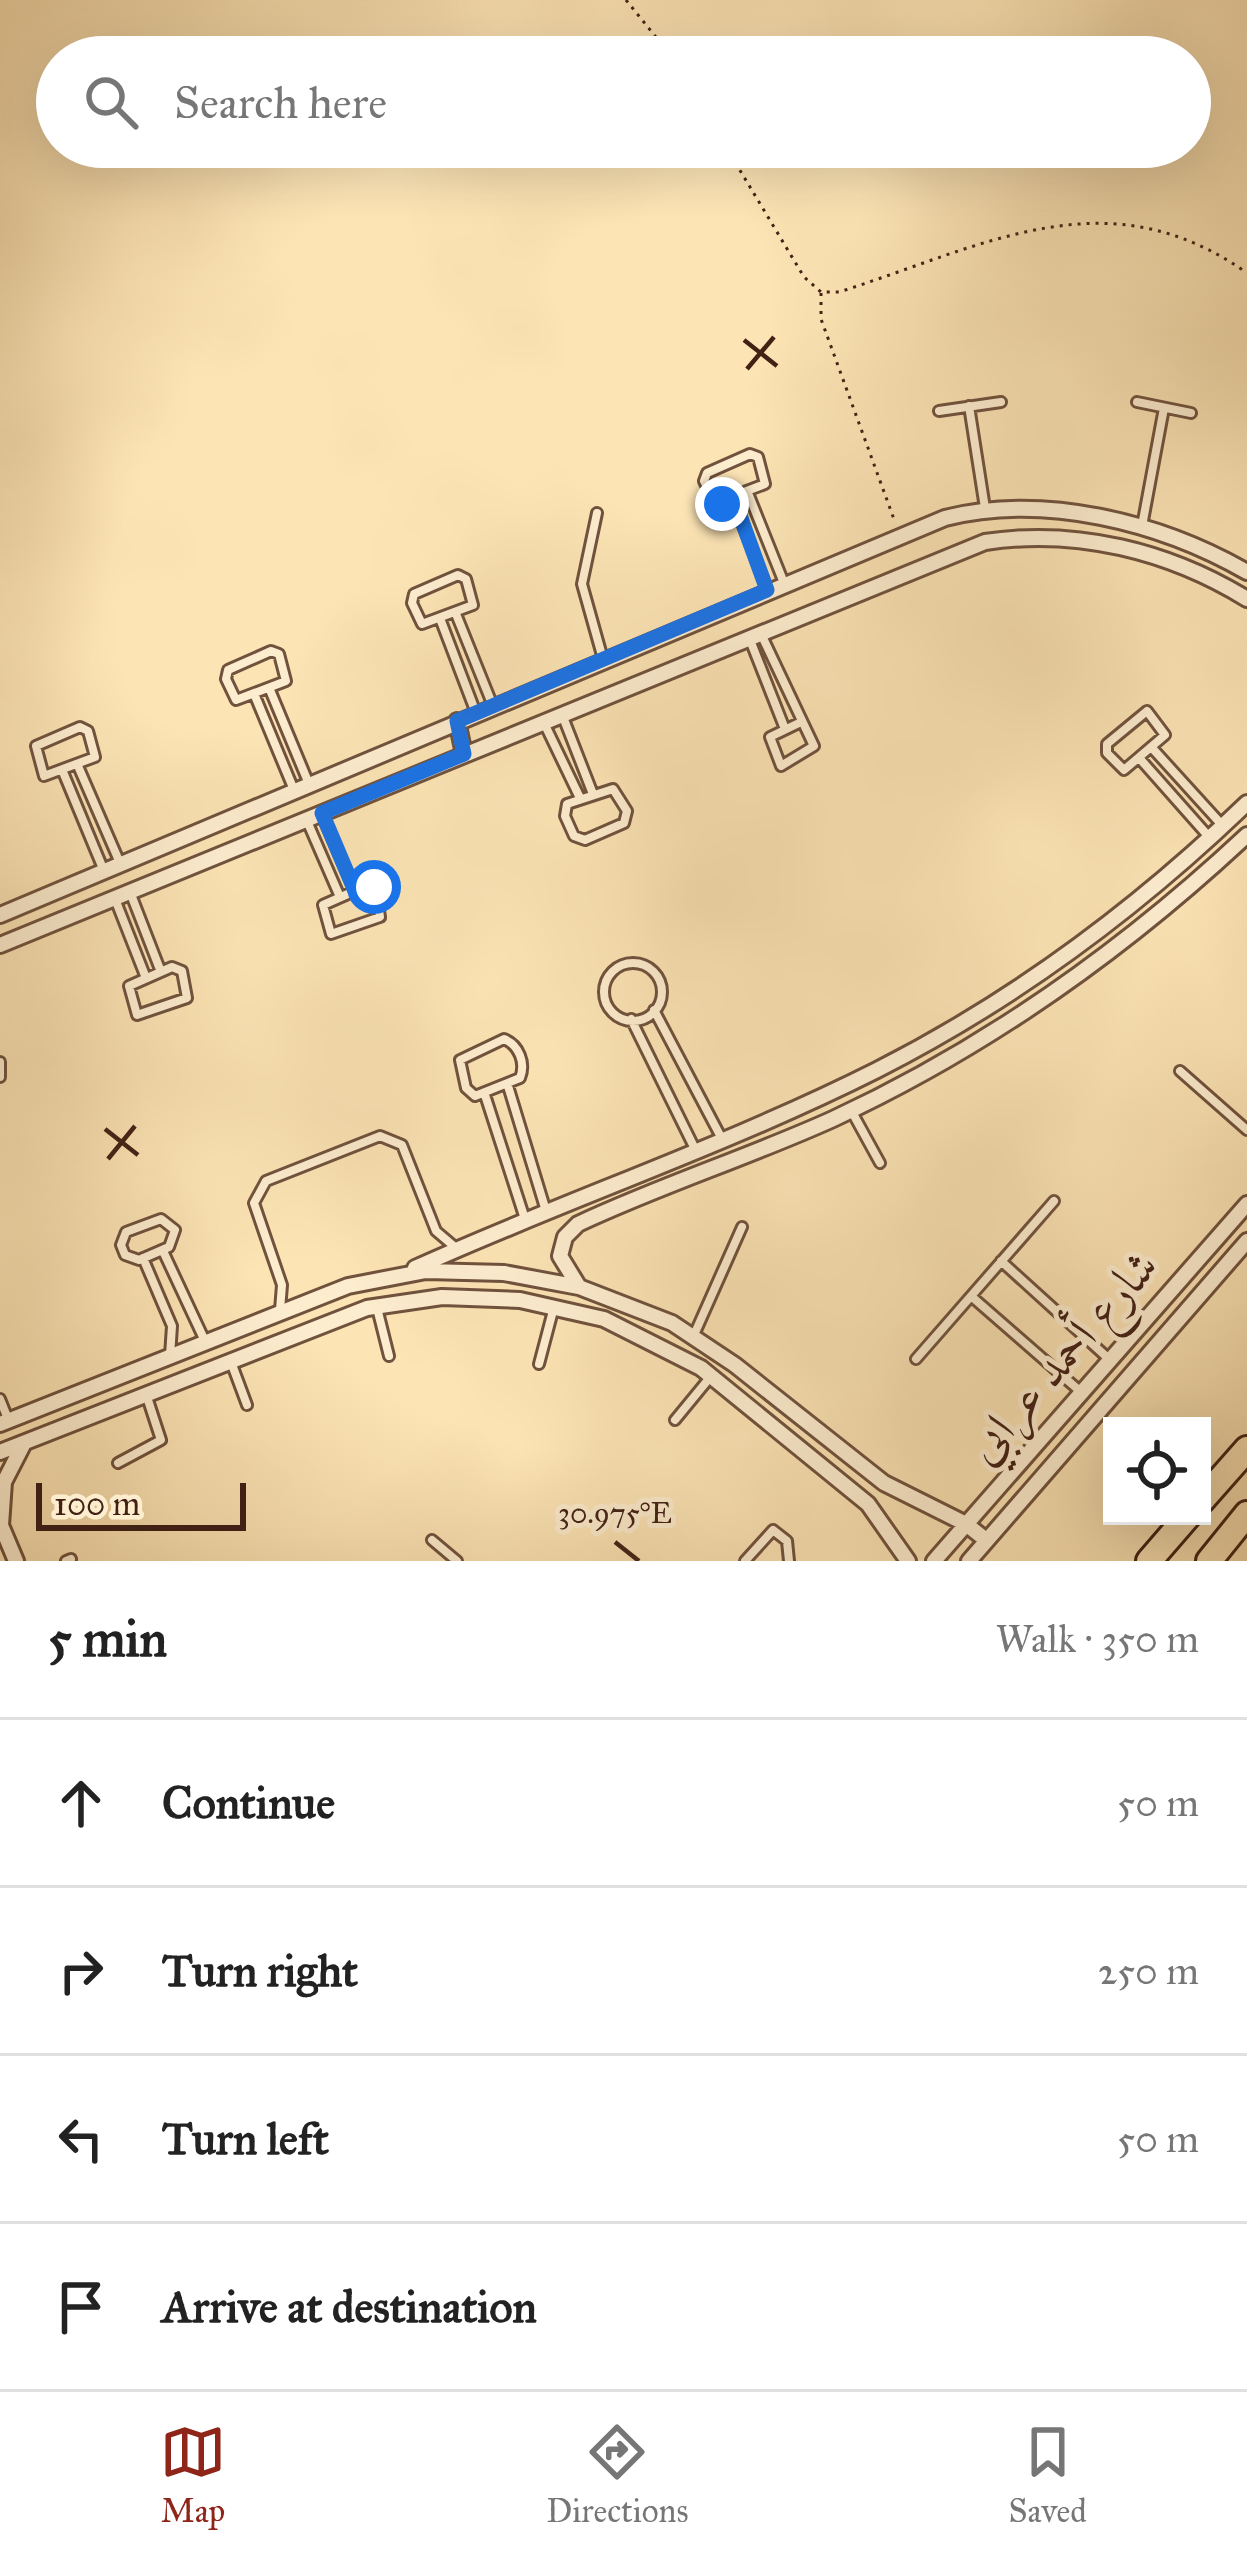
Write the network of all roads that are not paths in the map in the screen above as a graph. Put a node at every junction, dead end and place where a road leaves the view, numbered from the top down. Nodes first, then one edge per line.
1 (1001, 402) dead end
2 (1137, 402) dead end
3 (969, 406) junction
4 (1164, 408) junction
5 (938, 411) dead end
6 (1191, 413) dead end
7 (748, 493) junction
8 (734, 499) junction
9 (985, 508) junction
10 (597, 513) dead end
11 (1142, 526) junction
12 (1217, 555) junction
13 (1247, 572) edge
14 (1208, 577) junction
15 (784, 583) junction
16 (767, 590) junction
17 (1247, 599) edge
18 (456, 614) junction
19 (441, 621) junction
20 (755, 636) junction
21 (603, 659) junction
22 (270, 690) junction
23 (255, 696) junction
24 (493, 706) junction
25 (476, 713) junction
26 (562, 715) junction
27 (457, 721) junction
28 (544, 721) junction
29 (799, 723) junction
30 (785, 729) junction
31 (1153, 749) junction
32 (464, 754) junction
33 (1141, 760) junction
34 (78, 766) junction
35 (64, 772) junction
36 (302, 787) junction
37 (593, 794) junction
38 (580, 798) junction
39 (1247, 803) edge
40 (322, 813) junction
41 (237, 814) junction
42 (307, 820) junction
43 (1223, 826) junction
44 (1247, 835) edge
45 (1210, 838) junction
46 (247, 844) junction
47 (120, 864) junction
48 (104, 871) junction
49 (355, 891) junction
50 (122, 895) junction
51 (340, 897) junction
52 (0, 915) edge
53 (0, 945) edge
54 (161, 972) junction
55 (146, 978) junction
56 (654, 1010) junction
57 (632, 1019) junction
58 (0, 1062) edge
59 (1180, 1071) dead end
60 (0, 1077) edge
61 (508, 1086) junction
62 (485, 1095) junction
63 (851, 1110) junction
64 (755, 1126) junction
65 (1247, 1130) edge
66 (722, 1139) junction
67 (766, 1148) junction
68 (696, 1151) junction
69 (880, 1163) dead end
70 (1054, 1201) dead end
71 (1247, 1204) edge
72 (547, 1211) junction
73 (525, 1220) junction
74 (742, 1227) dead end
75 (1247, 1241) edge
76 (457, 1249) junction
77 (162, 1250) junction
78 (143, 1258) junction
79 (1001, 1261) junction
80 (399, 1274) junction
81 (578, 1286) junction
82 (971, 1296) junction
83 (554, 1305) junction
84 (376, 1306) junction
85 (279, 1312) junction
86 (694, 1336) junction
87 (206, 1341) junction
88 (170, 1356) junction
89 (389, 1356) dead end
90 (916, 1359) dead end
91 (1109, 1359) junction
92 (230, 1360) junction
93 (539, 1364) dead end
94 (712, 1376) junction
95 (1081, 1392) junction
96 (146, 1394) junction
97 (67, 1397) junction
98 (0, 1399) edge
99 (247, 1405) dead end
100 (675, 1420) dead end
101 (78, 1421) junction
102 (4, 1422) edge
103 (24, 1443) junction
104 (1247, 1449) edge
105 (0, 1453) edge
106 (118, 1462) dead end
107 (1013, 1469) junction
108 (1033, 1485) junction
109 (1211, 1491) edge
110 (902, 1495) junction
111 (1247, 1514) edge
112 (882, 1520) junction
113 (0, 1524) edge
114 (966, 1524) junction
115 (1181, 1525) edge
116 (432, 1540) dead end
117 (986, 1540) junction
118 (788, 1559) edge
119 (16, 1561) edge
120 (457, 1561) edge
121 (745, 1561) edge
122 (908, 1561) edge
123 (934, 1561) edge
124 (969, 1561) edge
125 (1149, 1561) edge
126 (1209, 1561) edge

1 - 3 lane
2 - 4 lane
3 - 5 lane
3 - 9 lane
4 - 6 lane
4 - 11 lane
7 - 8 lane
7 - 8 lane
7 - 15 lane
8 - 16 lane
9 - 11 street
9 - 15 street
10 - 21 lane
11 - 12 street
12 - 13 street
12 - 14 street
14 - 17 street
14 - 20 street
15 - 16 street
16 - 21 street
18 - 19 lane
18 - 19 lane
18 - 24 lane
19 - 25 lane
20 - 26 street
20 - 29 lane
20 - 30 lane
21 - 24 street
22 - 23 lane
22 - 23 lane
22 - 36 lane
23 - 36 lane
24 - 25 street
25 - 27 street
26 - 28 street
26 - 37 lane
27 - 32 street
27 - 36 street
28 - 32 street
28 - 38 lane
29 - 30 lane
29 - 30 lane
31 - 33 lane
31 - 33 lane
31 - 43 lane
32 - 40 street
33 - 45 lane
34 - 35 lane
34 - 35 lane
34 - 47 lane
35 - 48 lane
36 - 41 street
37 - 38 lane
37 - 38 lane
39 - 43 street
40 - 42 street
40 - 49 lane
41 - 46 street
41 - 47 street
42 - 46 street
42 - 51 lane
43 - 45 street
44 - 63 street
45 - 64 street
46 - 50 street
47 - 48 street
48 - 52 street
49 - 51 lane
49 - 51 lane
50 - 53 street
50 - 54 lane
50 - 55 lane
54 - 55 lane
54 - 55 lane
56 - 57 lane
56 - 57 lane
56 - 66 lane
57 - 68 lane
58 - 60 lane
59 - 65 lane
61 - 62 lane
61 - 62 lane
61 - 72 lane
62 - 73 lane
63 - 67 street
63 - 69 lane
64 - 66 street
64 - 67 street
66 - 68 street
67 - 81 street
68 - 72 street
70 - 79 lane
71 - 91 street, شارع أحمد عرابي
72 - 73 street
73 - 76 street
74 - 86 lane
75 - 108 street
76 - 80 street
76 - 85 lane
77 - 78 lane
77 - 78 lane
77 - 87 lane
78 - 88 lane
79 - 82 lane
79 - 91 lane
80 - 81 street
80 - 85 street
81 - 86 street
82 - 90 lane
82 - 95 lane
83 - 84 street
83 - 93 lane
83 - 94 street
84 - 89 lane
84 - 92 street
85 - 87 street
86 - 110 street
87 - 88 street
88 - 97 street
91 - 95 street, شارع أحمد عرابي
92 - 96 street
92 - 99 lane
94 - 100 lane
94 - 112 street
95 - 107 street, شارع أحمد عرابي
96 - 101 street
96 - 106 lane
97 - 101 street
97 - 102 street
98 - 102 lane
101 - 103 street
103 - 105 street
103 - 113 street
104 - 109 highway
107 - 108 street
107 - 114 street, شارع أحمد عرابي
108 - 117 street
110 - 112 street
110 - 114 street
111 - 126 highway
112 - 122 street
113 - 119 street
114 - 117 street
114 - 123 street, شارع أحمد عرابي
115 - 125 highway
116 - 120 lane
117 - 124 street
118 - 121 lane

